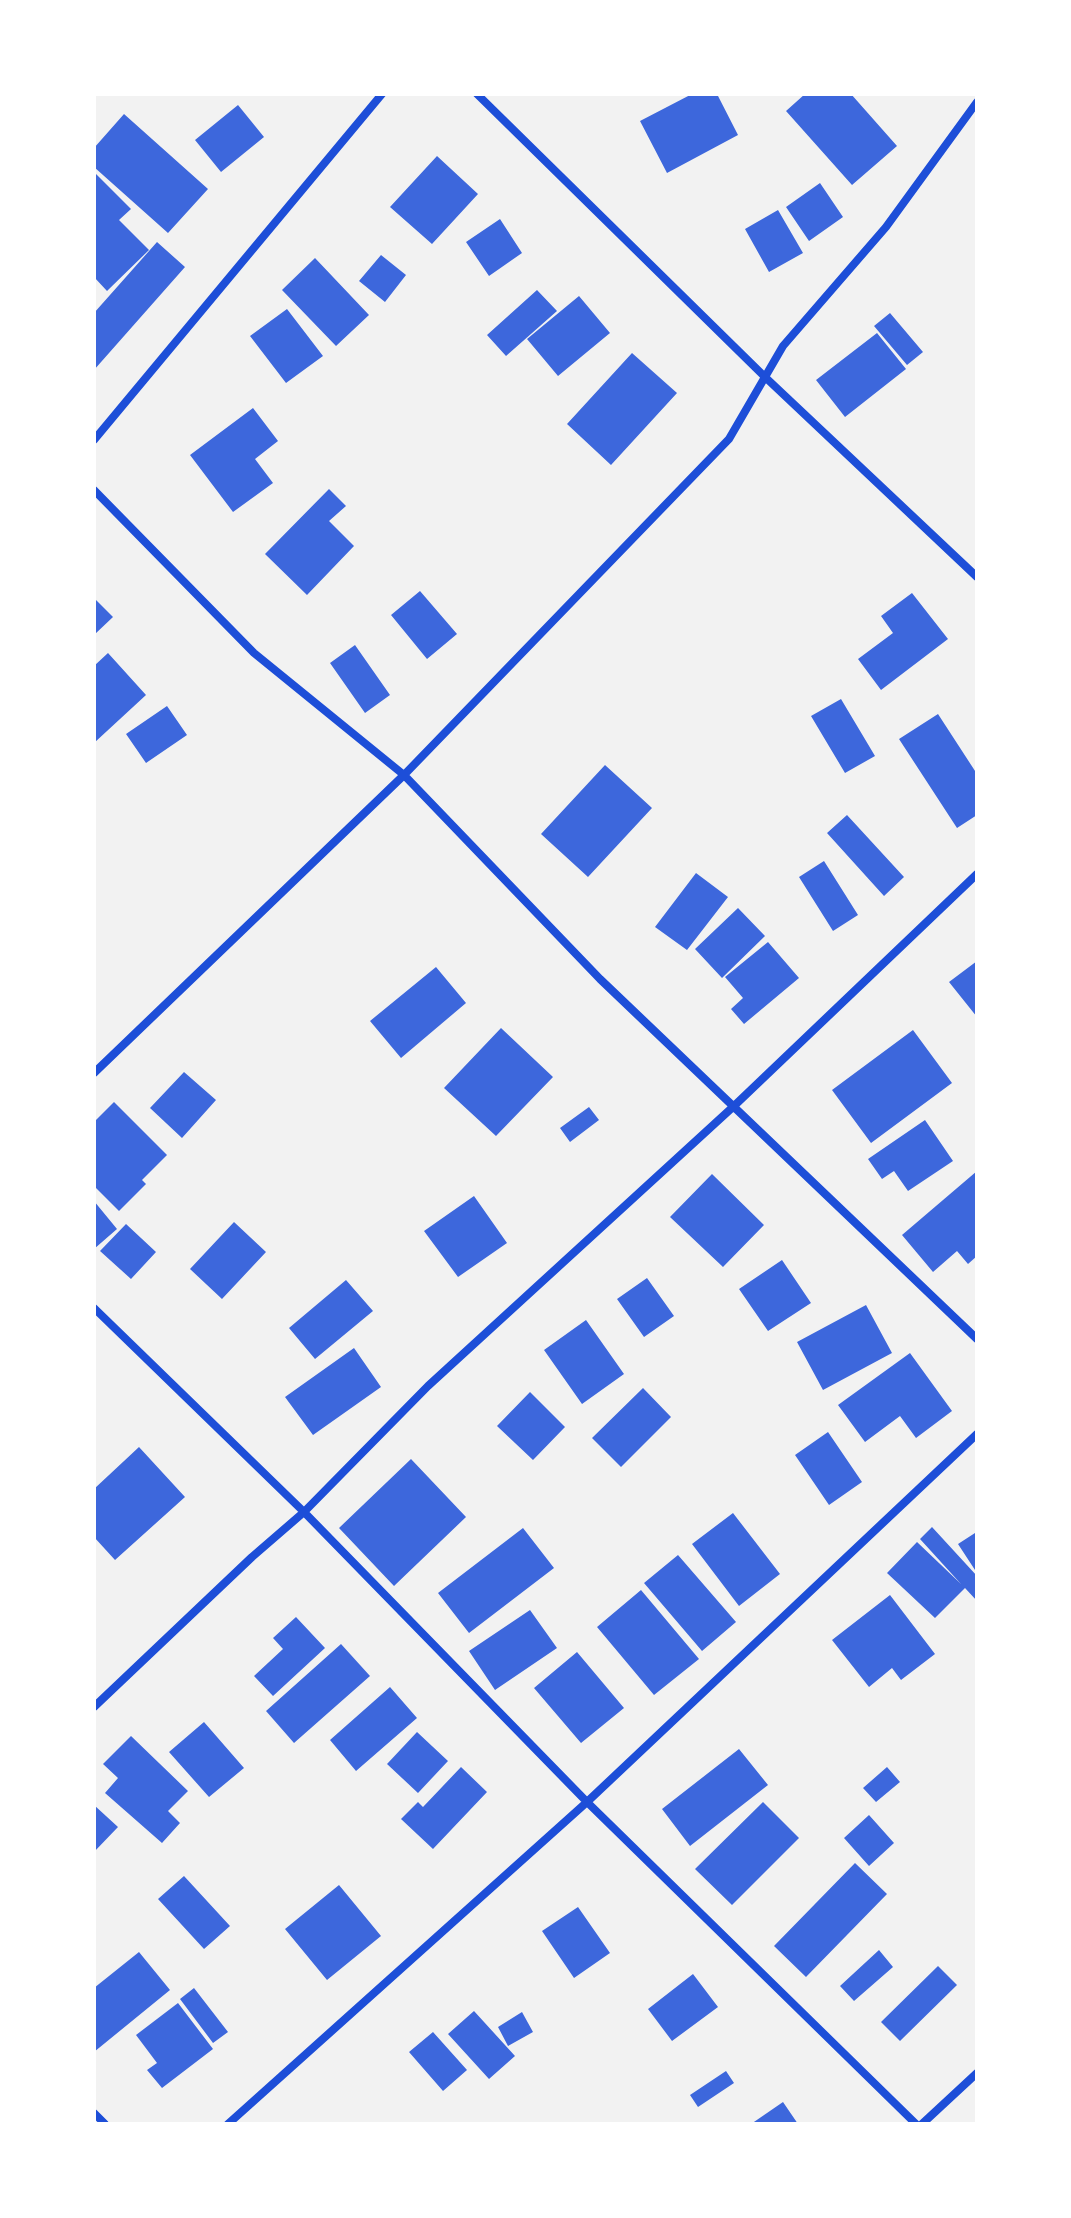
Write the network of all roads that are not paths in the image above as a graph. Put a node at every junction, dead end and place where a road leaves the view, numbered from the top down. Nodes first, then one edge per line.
1 (382, 94) edge
2 (477, 94) edge
3 (977, 102) edge
4 (765, 377) junction
5 (94, 440) edge
6 (94, 490) edge
7 (977, 577) edge
8 (404, 775) junction
9 (977, 874) edge
10 (94, 1073) edge
11 (734, 1106) junction
12 (94, 1308) edge
13 (977, 1339) edge
14 (977, 1434) edge
15 (304, 1512) junction
16 (94, 1707) edge
17 (587, 1802) junction
18 (977, 2073) edge
19 (94, 2113) edge
20 (105, 2124) edge
21 (228, 2124) edge
22 (916, 2124) edge
23 (922, 2124) edge

1 - 5 street
2 - 4 street
3 - 4 street
4 - 7 street
4 - 8 street
6 - 8 street
8 - 10 street
8 - 11 street
9 - 11 street
11 - 13 street
11 - 15 street
12 - 15 street
14 - 17 street
15 - 16 street
15 - 17 street
17 - 21 street
17 - 22 street
18 - 23 street
19 - 20 street

